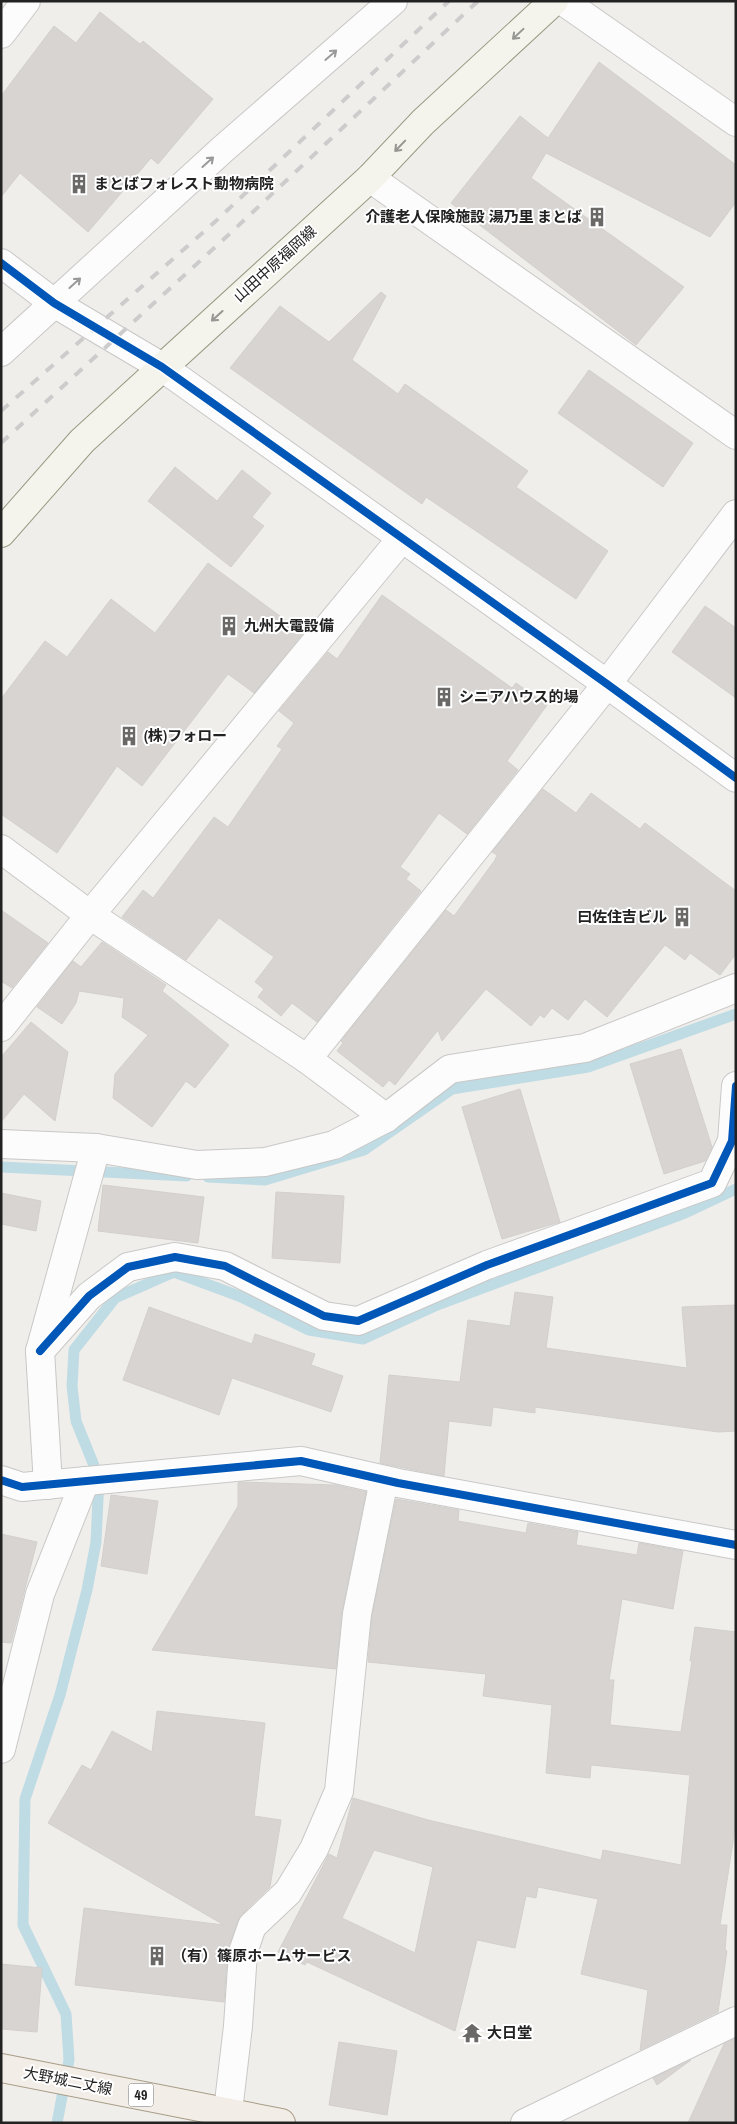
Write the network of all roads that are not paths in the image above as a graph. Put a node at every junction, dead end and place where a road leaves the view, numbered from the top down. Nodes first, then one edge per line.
1 (26, 1) edge
2 (392, 1) edge
3 (554, 1) edge
4 (563, 1) edge
5 (1, 34) edge
6 (736, 122) edge
7 (370, 178) junction
8 (1, 263) edge
9 (54, 303) junction
10 (1, 352) edge
11 (162, 367) junction
12 (736, 435) edge
13 (82, 441) junction
14 (736, 514) edge
15 (1, 515) edge
16 (1, 534) edge
17 (402, 538) junction
18 (607, 684) junction
19 (736, 778) edge
20 (1, 849) edge
21 (90, 916) junction
22 (735, 992) edge
23 (1, 1027) edge
24 (307, 1059) junction
25 (736, 1086) edge
26 (386, 1118) junction
27 (1, 1144) edge
28 (96, 1148) junction
29 (40, 1351) junction
30 (1, 1480) edge
31 (384, 1480) junction
32 (85, 1481) junction
33 (48, 1485) junction
34 (736, 1545) edge
35 (1, 1749) edge
36 (736, 2021) edge
37 (1, 2068) edge
38 (233, 2116) edge
39 (281, 2123) edge
40 (525, 2123) edge

1 - 5 street
9 -> 2 street
3 -> 7 main road, 山田中原福岡線
4 - 6 street
7 -> 11 main road, 山田中原福岡線
7 - 12 street
8 - 9 street
9 - 10 street
9 - 11 street
11 - 13 main road, 山田中原福岡線
11 - 17 street
13 - 15 street
13 - 16 main road, 山田中原福岡線
14 - 18 street
17 - 18 street
17 - 21 street
18 - 19 street
18 - 24 street
20 - 21 street
21 - 23 street
21 - 24 street
22 - 26 street
24 - 26 street
25 - 29 street
26 - 28 street
27 - 28 street
28 - 29 street
29 - 33 street
30 - 33 street
31 - 32 street
31 - 34 street
31 - 38 street
32 - 33 street
32 - 35 street
36 - 40 street
37 - 38 main road, 大野城二丈線 / 49
38 - 39 main road, 大野城二丈線 / 49

